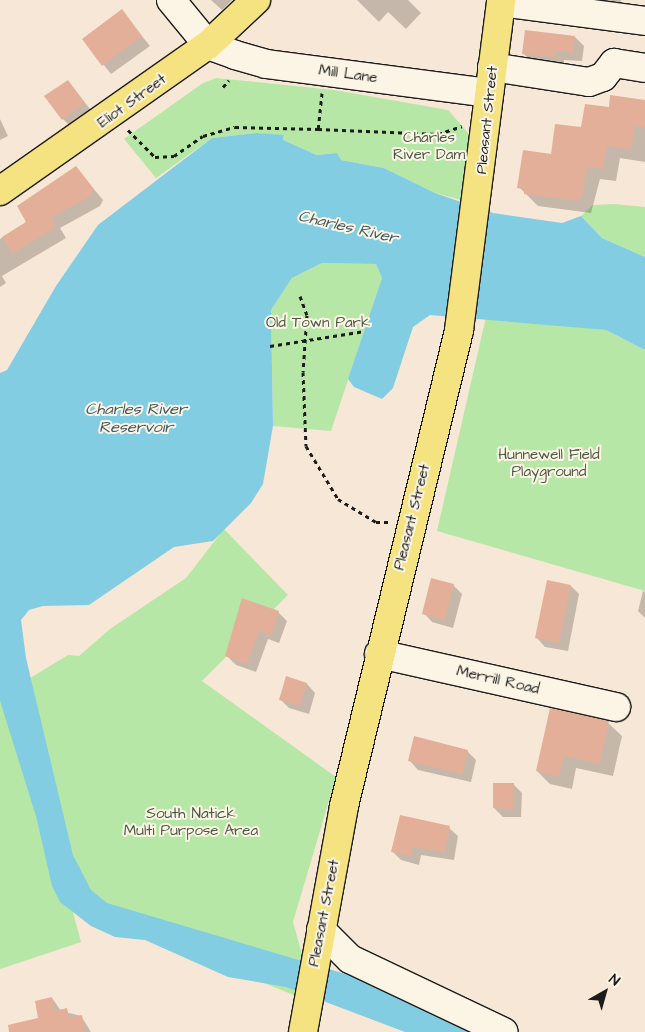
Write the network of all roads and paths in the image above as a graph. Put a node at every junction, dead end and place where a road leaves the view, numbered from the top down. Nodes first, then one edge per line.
1 (171, 0) edge
2 (256, 0) edge
3 (501, 1) edge
4 (645, 21) edge
5 (208, 45) junction
6 (645, 68) edge
7 (325, 71) junction
8 (229, 80) dead end
9 (491, 80) junction
10 (224, 86) dead end
11 (114, 115) junction
12 (488, 126) junction
13 (318, 129) junction
14 (0, 191) edge
15 (300, 296) dead end
16 (365, 331) dead end
17 (306, 343) junction
18 (270, 346) dead end
19 (388, 522) dead end
20 (379, 654) junction
21 (616, 707) dead end
22 (321, 930) junction
23 (305, 1019) edge
24 (504, 1032) edge

1 - 5 street
2 - 5 main road, Eliot Street
3 - 4 street
3 - 9 main road, Pleasant Street
5 - 7 street, Mill Lane
5 - 11 main road, Eliot Street
6 - 9 street, Mill Lane
7 - 9 street, Mill Lane
7 - 13 path
8 - 10 path
9 - 12 main road, Pleasant Street
11 - 13 path
11 - 14 main road, Eliot Street
12 - 13 path
12 - 20 main road, Pleasant Street
15 - 17 path
16 - 17 path
17 - 18 path
17 - 19 path
20 - 21 street, Merrill Road
20 - 22 main road, Pleasant Street
22 - 23 main road, Pleasant Street
22 - 24 street

